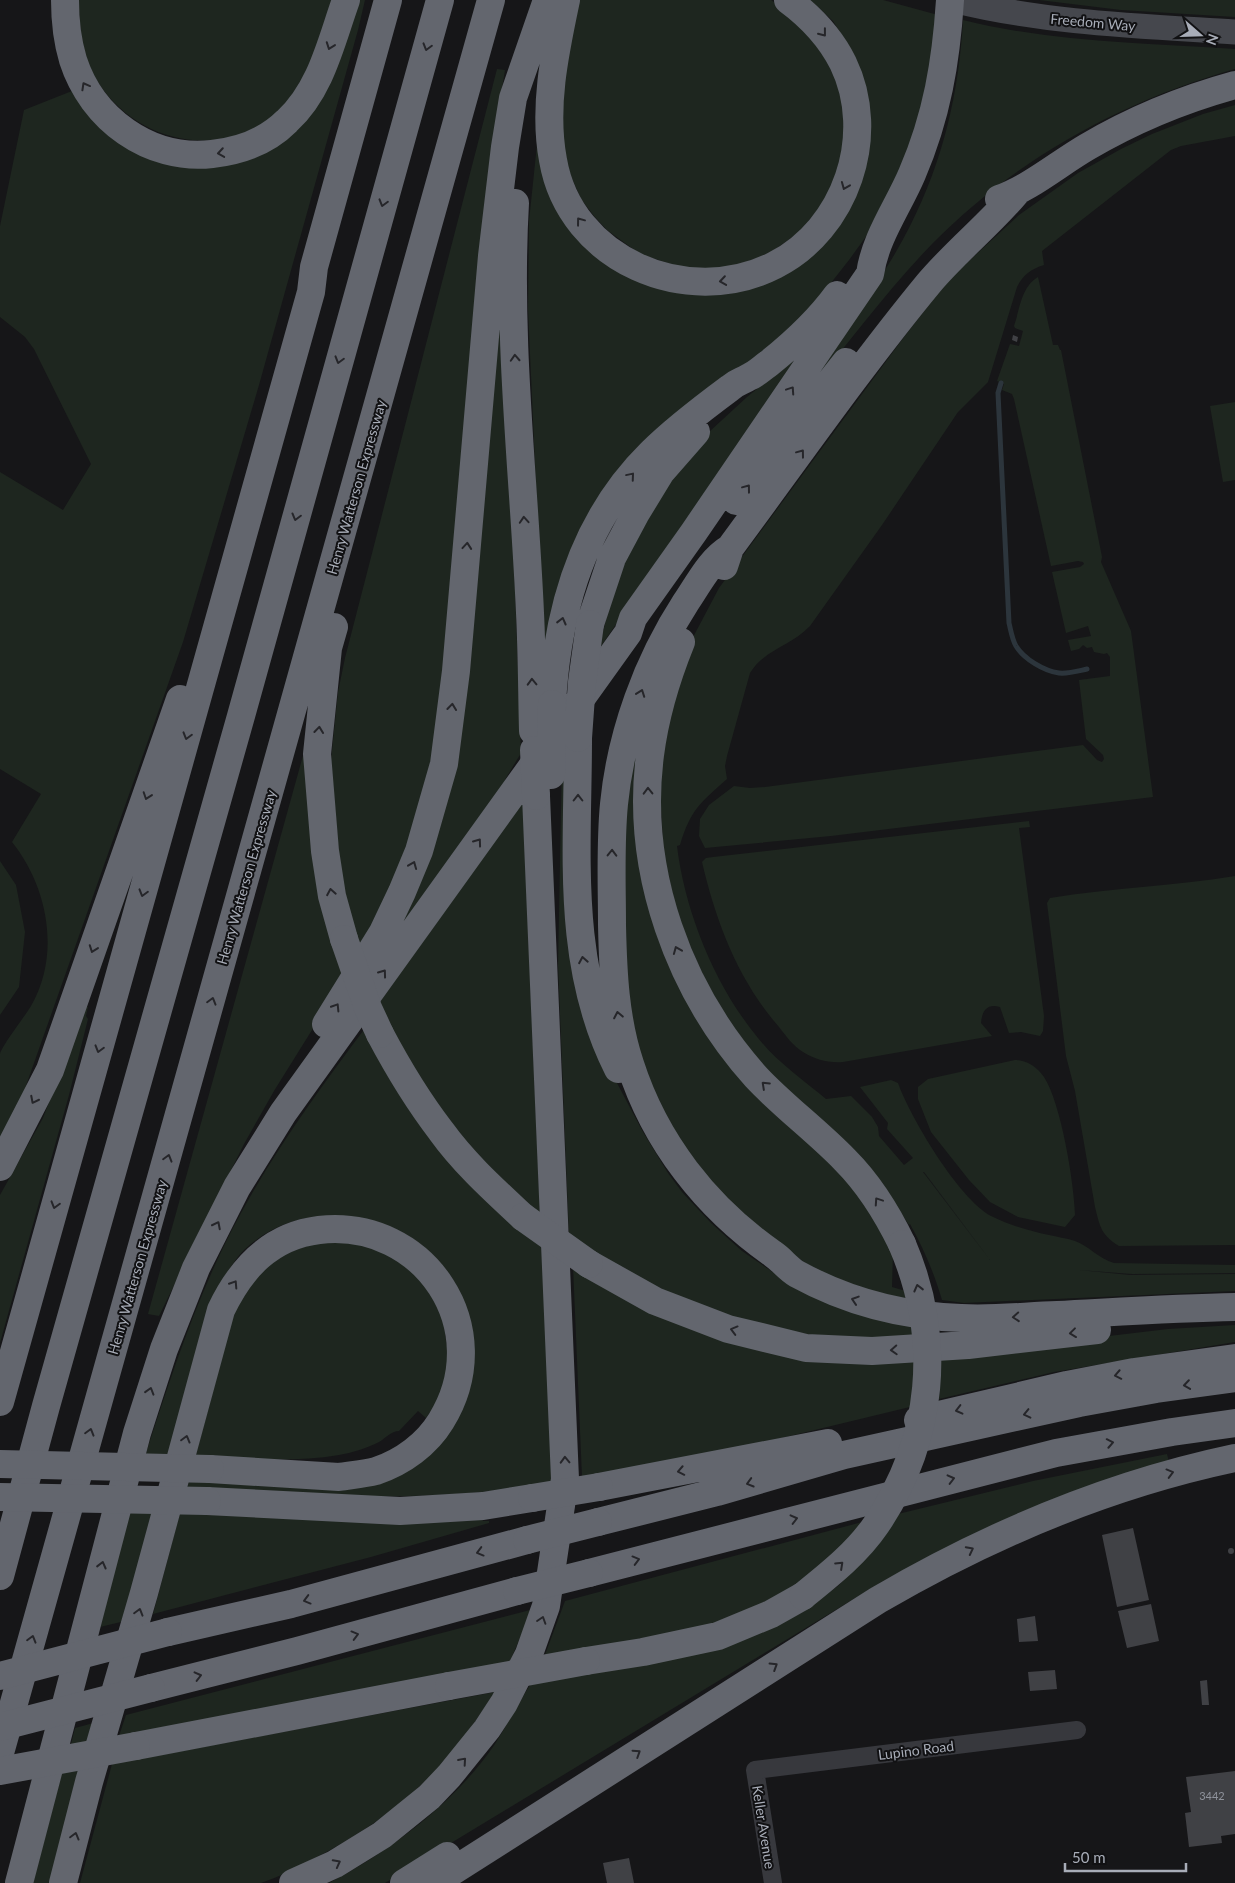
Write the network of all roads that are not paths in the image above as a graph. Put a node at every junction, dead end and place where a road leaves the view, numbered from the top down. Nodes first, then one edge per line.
1 (65, 0) edge
2 (346, 0) edge
3 (388, 0) edge
4 (440, 0) edge
5 (491, 0) edge
6 (549, 0) edge
7 (566, 0) edge
8 (788, 0) edge
9 (952, 0) edge
10 (1235, 32) edge
11 (1235, 85) edge
12 (1016, 193) junction
13 (431, 218) junction
14 (872, 257) junction
15 (314, 267) junction
16 (749, 378) junction
17 (730, 548) junction
18 (628, 633) junction
19 (543, 786) junction
20 (283, 1113) junction
21 (0, 1167) edge
22 (785, 1267) junction
23 (1235, 1307) edge
24 (1169, 1309) junction
25 (1235, 1358) edge
26 (1235, 1378) edge
27 (0, 1402) edge
28 (1235, 1423) edge
29 (1235, 1458) edge
30 (0, 1464) edge
31 (0, 1497) edge
32 (0, 1576) edge
33 (0, 1676) edge
34 (0, 1727) edge
35 (1077, 1730) dead end
36 (0, 1754) edge
37 (755, 1770) joint
38 (0, 1772) edge
39 (604, 1774) junction
40 (19, 1883) edge
41 (63, 1883) edge
42 (293, 1883) edge
43 (404, 1883) edge
44 (434, 1883) edge
45 (773, 1883) edge

2 -> 1 highway
3 - 15 highway
4 -> 32 highway
5 - 13 highway, Henry Watterson Expressway
19 -> 6 highway, bridge
20 -> 6 highway
8 -> 7 highway
9 - 10 main road, Freedom Way
9 - 14 highway
11 - 12 highway
17 -> 12 highway
18 -> 12 highway
24 -> 13 highway, bridge
36 -> 13 highway, Henry Watterson Expressway
14 - 16 highway
18 -> 14 highway
15 -> 21 highway
15 -> 27 highway
19 -> 16 highway, bridge
22 -> 16 highway, bridge
22 -> 17 highway
38 -> 17 highway, bridge
20 -> 18 highway
42 -> 19 highway
40 -> 20 highway
24 -> 22 highway
23 - 24 highway
25 -> 31 highway, bridge
26 -> 33 highway, bridge
34 -> 28 highway, bridge
39 -> 29 highway
41 -> 30 highway, bridge
35 - 37 street, Lupino Road
37 - 45 street, Keller Avenue
39 - 43 highway
39 - 44 highway

